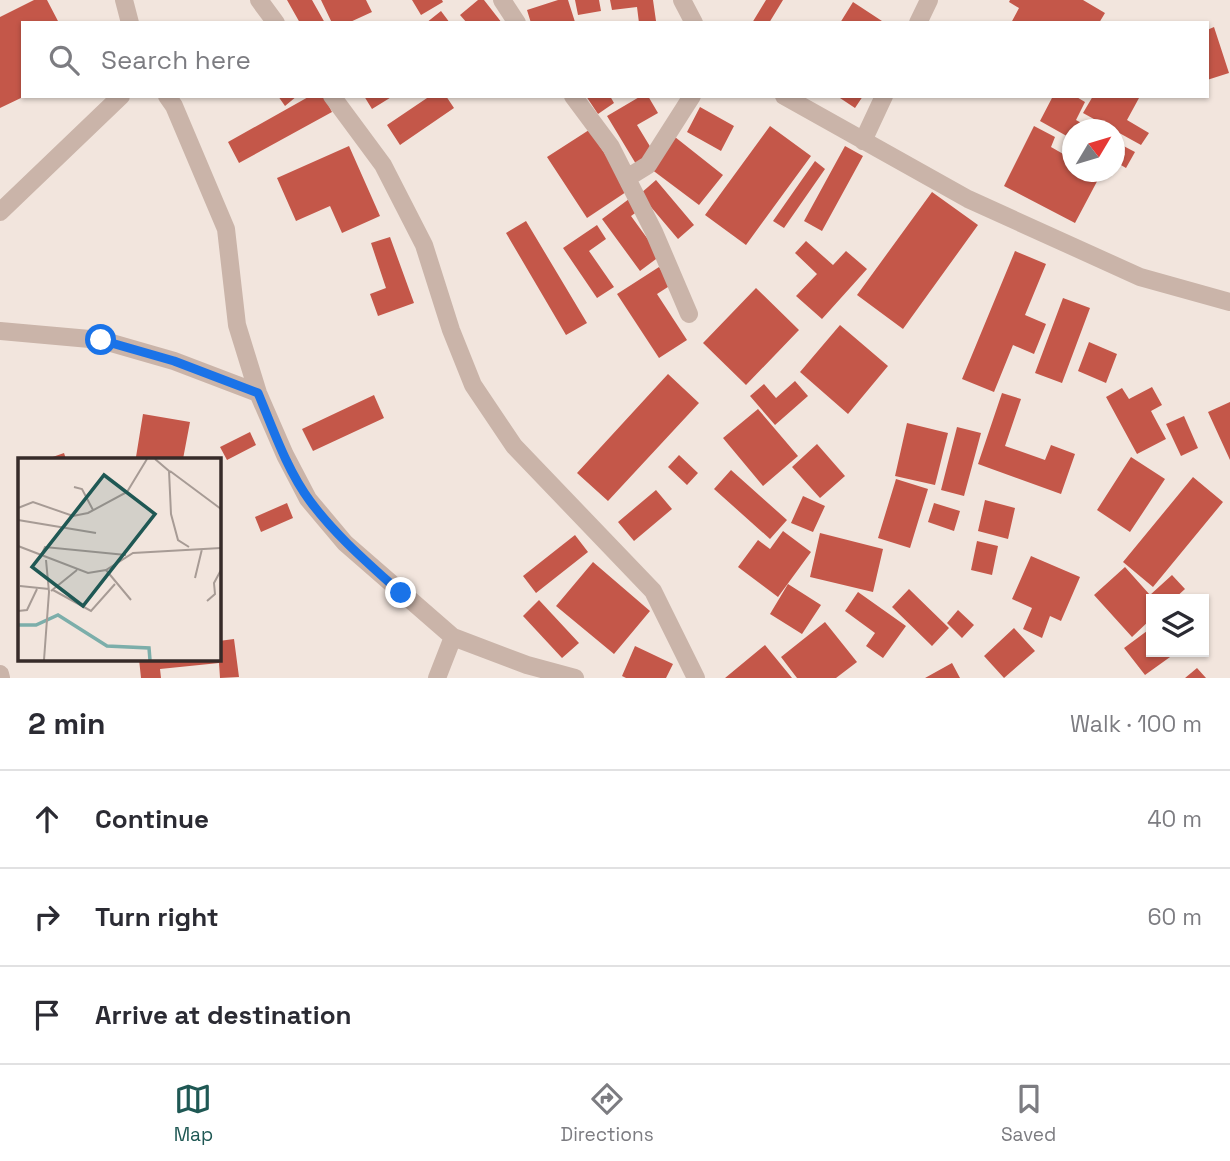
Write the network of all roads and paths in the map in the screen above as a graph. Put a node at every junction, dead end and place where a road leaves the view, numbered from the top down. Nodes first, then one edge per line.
1 (259, 0) edge
2 (502, 0) edge
3 (682, 0) edge
4 (929, 0) edge
5 (275, 21) edge
6 (516, 21) edge
7 (693, 21) edge
8 (919, 21) edge
9 (119, 98) edge
10 (168, 98) edge
11 (333, 98) edge
12 (574, 98) edge
13 (691, 98) edge
14 (788, 98) edge
15 (883, 98) edge
16 (863, 141) junction
17 (627, 178) junction
18 (0, 212) edge
19 (1230, 302) edge
20 (689, 314) dead end
21 (0, 331) edge
22 (258, 393) junction
23 (453, 637) junction
24 (437, 678) edge
25 (575, 678) edge
26 (696, 678) edge

1 - 5 street
2 - 6 street
3 - 7 street
4 - 8 street
9 - 18 street
10 - 22 street
11 - 26 street
12 - 17 street
13 - 17 street
14 - 16 street
15 - 16 street
16 - 19 street
17 - 20 street
21 - 22 street
22 - 23 street
23 - 24 street
23 - 25 street

